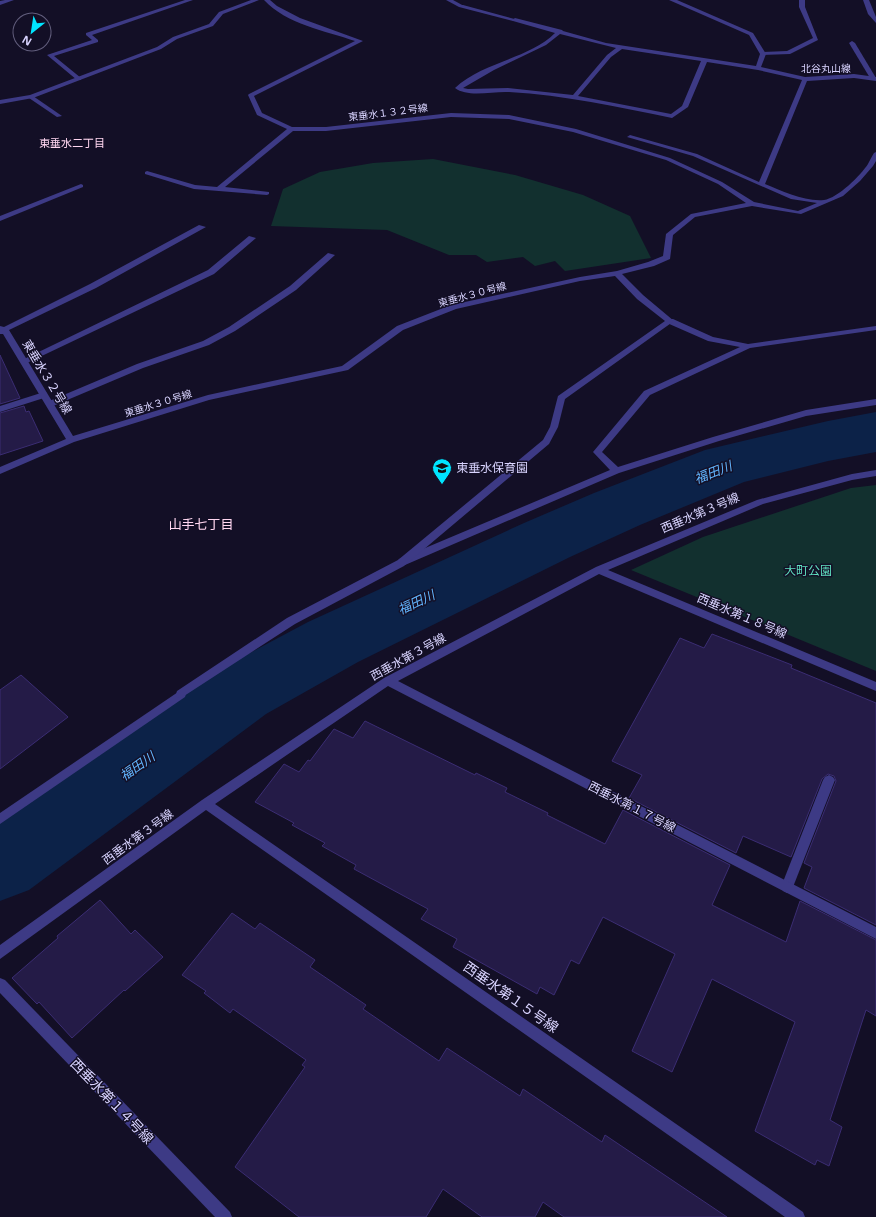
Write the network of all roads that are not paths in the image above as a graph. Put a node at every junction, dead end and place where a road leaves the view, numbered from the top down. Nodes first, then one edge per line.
1 (11, 0) edge
2 (190, 0) edge
3 (256, 0) edge
4 (266, 0) edge
5 (448, 0) edge
6 (672, 0) edge
7 (802, 0) edge
8 (866, 0) edge
9 (0, 3) edge
10 (876, 21) edge
11 (560, 31) junction
12 (852, 43) dead end
13 (621, 47) junction
14 (763, 54) junction
15 (705, 60) junction
16 (758, 68) junction
17 (78, 79) junction
18 (805, 79) junction
19 (874, 79) edge
20 (31, 97) junction
21 (574, 97) junction
22 (0, 102) edge
23 (59, 116) dead end
24 (291, 129) junction
25 (630, 137) dead end
26 (876, 154) edge
27 (147, 173) dead end
28 (761, 185) junction
29 (81, 186) dead end
30 (219, 189) junction
31 (267, 193) dead end
32 (826, 202) junction
33 (752, 204) junction
34 (0, 219) edge
35 (202, 227) dead end
36 (252, 238) dead end
37 (331, 255) dead end
38 (617, 273) junction
39 (670, 321) junction
40 (876, 328) edge
41 (2, 330) edge
42 (748, 346) junction
43 (24, 361) junction
44 (44, 395) junction
45 (876, 402) edge
46 (50, 404) junction
47 (0, 409) edge
48 (72, 440) junction
49 (0, 471) edge
50 (616, 471) junction
51 (876, 473) edge
52 (401, 563) junction
53 (598, 570) junction
54 (388, 681) junction
55 (876, 687) edge
56 (829, 780) dead end
57 (206, 804) junction
58 (0, 819) edge
59 (787, 887) junction
60 (876, 933) edge
61 (0, 953) edge
62 (0, 984) edge
63 (225, 1217) edge
64 (798, 1217) edge

1 - 9 street
2 - 17 street
3 - 17 street
4 - 24 street, 東垂水１３２号線
5 - 11 street, 北谷丸山線
6 - 14 street
7 - 14 street
8 - 10 street
11 - 13 street, 北谷丸山線
11 - 21 street
12 - 19 street
13 - 15 street, 北谷丸山線
13 - 21 street
14 - 16 street
15 - 16 street, 北谷丸山線
15 - 21 street
16 - 18 street, 北谷丸山線
17 - 20 street
18 - 19 street, 北谷丸山線
18 - 28 street
20 - 22 street
20 - 23 street
24 - 30 street
24 - 33 street, 東垂水１３２号線
25 - 28 street
26 - 32 street, 東垂水３０号線
27 - 30 street
28 - 32 street
29 - 34 street
30 - 31 street
32 - 33 street, 東垂水３０号線
33 - 38 street, 東垂水３０号線
35 - 41 street
36 - 43 street
37 - 46 street
38 - 39 street
38 - 48 street, 東垂水３０号線
39 - 42 street
39 - 52 street
40 - 42 street
41 - 43 street, 東垂水３２号線
42 - 50 street
43 - 44 street, 東垂水３２号線
44 - 46 street, 東垂水３２号線
44 - 47 street
45 - 50 street
46 - 48 street, 東垂水３２号線
48 - 49 street, 東垂水３０号線
50 - 52 street
51 - 53 street, 西垂水第３号線
52 - 58 street
53 - 54 street, 西垂水第３号線
53 - 55 street, 西垂水第１８号線
54 - 57 street, 西垂水第３号線
54 - 59 street, 西垂水第１７号線
56 - 59 street
57 - 61 street, 西垂水第３号線
57 - 64 street, 西垂水第１５号線
59 - 60 street, 西垂水第１７号線
62 - 63 street, 西垂水第１４号線

